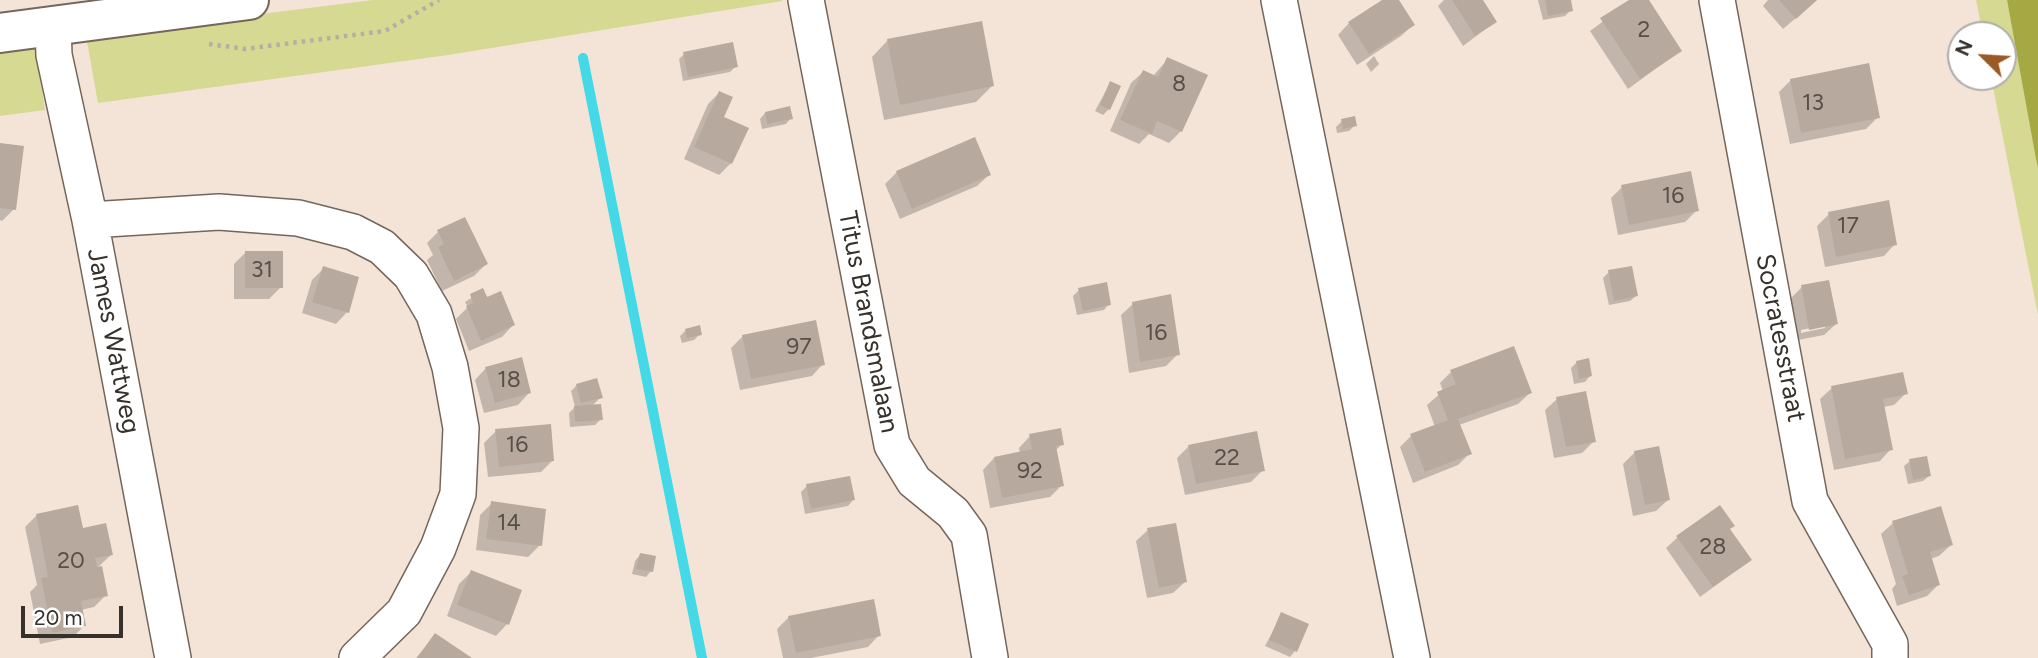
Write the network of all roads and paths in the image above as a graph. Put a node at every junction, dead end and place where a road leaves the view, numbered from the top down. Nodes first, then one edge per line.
1 (249, 0) edge
2 (806, 0) edge
3 (1279, 0) edge
4 (1717, 0) edge
5 (53, 25) junction
6 (0, 33) edge
7 (90, 220) junction
8 (173, 658) edge
9 (357, 658) edge
10 (990, 658) edge
11 (1412, 658) edge
12 (1890, 658) edge

1 - 5 street
2 - 10 street, Titus Brandsmalaan
3 - 11 street
4 - 12 street, Socratesstraat
5 - 6 street
5 - 7 street, James Wattweg
7 - 8 street, James Wattweg
7 - 9 street

